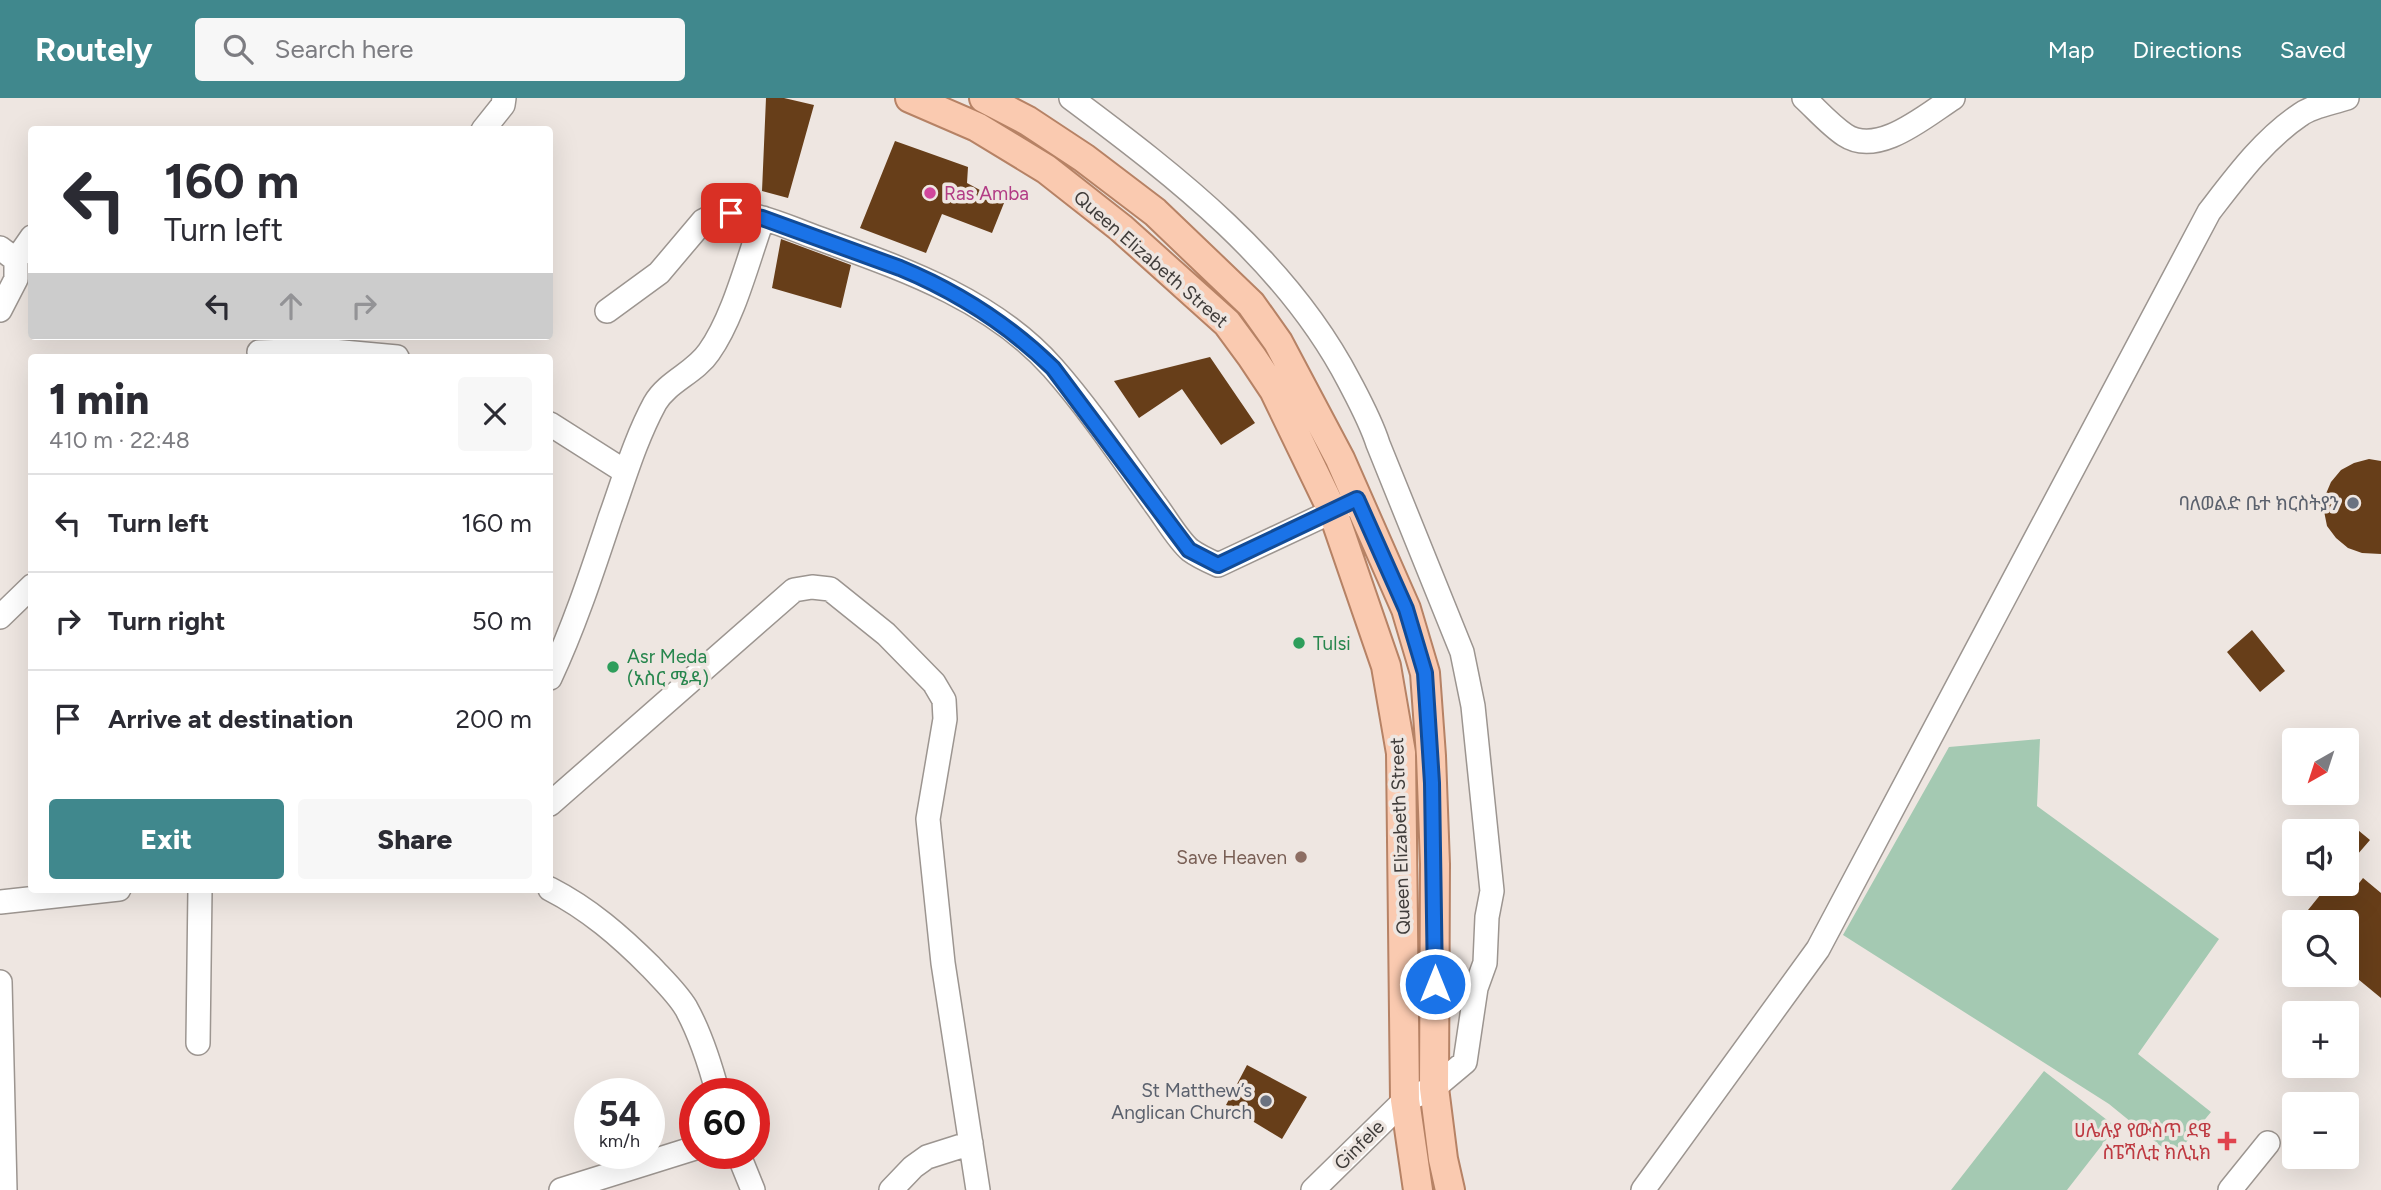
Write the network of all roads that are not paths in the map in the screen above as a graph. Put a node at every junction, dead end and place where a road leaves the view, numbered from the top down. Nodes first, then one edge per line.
1 (504, 98) edge
2 (910, 98) edge
3 (984, 98) edge
4 (1071, 98) edge
5 (1804, 98) edge
6 (1952, 98) edge
7 (2347, 98) edge
8 (486, 126) edge
9 (762, 218) junction
10 (28, 240) edge
11 (8, 254) edge
12 (0, 310) edge
13 (607, 311) dead end
14 (263, 348) edge
15 (359, 354) edge
16 (553, 426) edge
17 (624, 471) junction
18 (1345, 506) junction
19 (28, 590) edge
20 (0, 617) edge
21 (553, 672) edge
22 (553, 801) edge
23 (553, 890) edge
24 (74, 893) edge
25 (200, 893) edge
26 (0, 902) edge
27 (0, 982) edge
28 (198, 1043) dead end
29 (713, 1078) edge
30 (1434, 1088) junction
31 (1405, 1100) junction
32 (971, 1143) junction
33 (2268, 1143) dead end
34 (679, 1153) edge
35 (744, 1169) edge
36 (1449, 1188) edge
37 (891, 1189) edge
38 (5, 1190) edge
39 (561, 1190) edge
40 (753, 1190) edge
41 (978, 1190) edge
42 (1313, 1190) edge
43 (1418, 1190) edge
44 (1643, 1190) edge
45 (2230, 1190) edge

1 - 8 street
2 - 18 main road, Queen Elizabeth Street
3 - 18 main road, Queen Elizabeth Street
4 - 30 street
5 - 6 street
7 - 44 street
9 - 13 street
9 - 17 street
9 - 18 street
10 - 11 street
11 - 12 street
14 - 15 street
16 - 17 street
17 - 21 street
18 - 30 main road, Queen Elizabeth Street
18 - 31 main road, Queen Elizabeth Street
19 - 20 street
22 - 32 street
23 - 29 street
24 - 26 street
25 - 28 street
27 - 38 street
30 - 31 street
30 - 36 main road, Queen Elizabeth Street
31 - 42 street, Ginfele
31 - 43 main road, Queen Elizabeth Street
32 - 37 street
32 - 41 street
33 - 45 street
34 - 39 street
35 - 40 street

